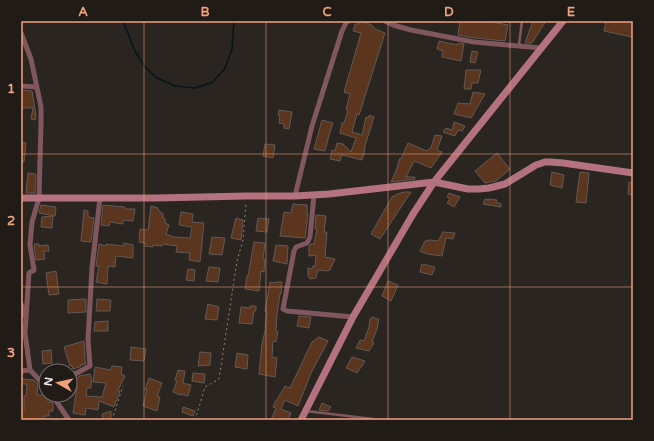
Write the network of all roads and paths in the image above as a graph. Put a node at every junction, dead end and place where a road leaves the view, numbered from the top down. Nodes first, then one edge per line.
1 (348, 21) edge
2 (385, 21) edge
3 (522, 21) edge
4 (563, 21) edge
5 (21, 33) edge
6 (519, 46) junction
7 (541, 48) junction
8 (21, 86) edge
9 (36, 87) junction
10 (633, 173) edge
11 (434, 182) junction
12 (314, 195) junction
13 (246, 196) junction
14 (295, 196) junction
15 (21, 198) edge
16 (39, 198) junction
17 (100, 198) junction
18 (21, 304) edge
19 (353, 318) junction
20 (26, 319) junction
21 (30, 370) junction
22 (21, 371) edge
23 (78, 373) edge
24 (38, 378) edge
25 (123, 386) dead end
26 (57, 403) edge
27 (305, 411) junction
28 (373, 419) dead end
29 (69, 420) edge
30 (112, 420) edge
31 (195, 420) edge
32 (301, 420) edge

1 - 14 street
2 - 6 street
3 - 6 lane
4 - 7 street
5 - 9 street
6 - 7 street
7 - 11 street
8 - 9 street
9 - 16 street
10 - 11 street
11 - 12 street
11 - 19 street
12 - 14 street
12 - 19 street
13 - 14 street
13 - 17 street
13 - 31 path
15 - 16 street
16 - 17 street
16 - 20 street
17 - 23 street
18 - 20 street
19 - 27 street
20 - 21 street
21 - 22 street
21 - 24 street
25 - 30 path
26 - 29 street
27 - 28 lane
27 - 32 street

